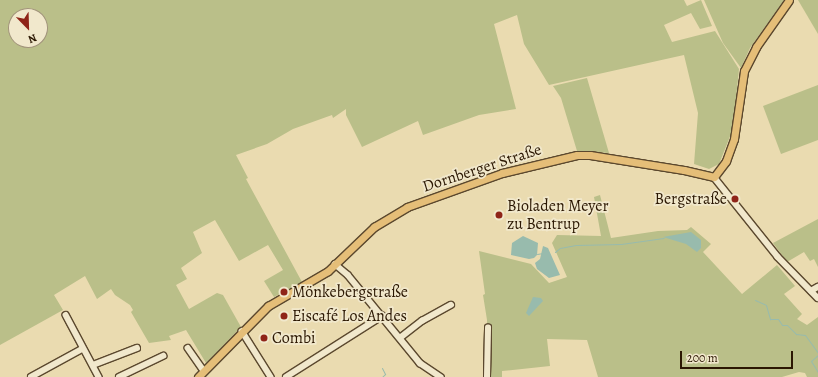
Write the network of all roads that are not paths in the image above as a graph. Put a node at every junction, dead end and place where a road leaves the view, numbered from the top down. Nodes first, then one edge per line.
1 (789, 0) edge
2 (714, 177) junction
3 (335, 264) junction
4 (818, 287) edge
5 (810, 291) junction
6 (818, 298) edge
7 (451, 305) dead end
8 (66, 315) dead end
9 (382, 316) junction
10 (488, 328) dead end
11 (242, 331) junction
12 (400, 338) junction
13 (137, 348) dead end
14 (188, 348) dead end
15 (82, 349) junction
16 (163, 356) dead end
17 (93, 365) junction
18 (204, 371) junction
19 (31, 377) edge
20 (99, 377) edge
21 (119, 377) edge
22 (198, 377) edge
23 (271, 377) edge
24 (286, 377) edge
25 (440, 377) edge
26 (487, 377) edge

1 - 2 main road
2 - 3 main road, Dornberger Straße
2 - 5 street
3 - 9 street
3 - 11 main road, Dornberger Straße
4 - 5 street
5 - 6 street
7 - 12 street
8 - 15 street
9 - 12 street
9 - 24 street
10 - 26 street
11 - 18 main road, Dornberger Straße
11 - 23 street
12 - 25 street
13 - 17 street
14 - 18 street
15 - 17 street
15 - 19 street
16 - 21 street
17 - 20 street
18 - 22 main road, Dornberger Straße

